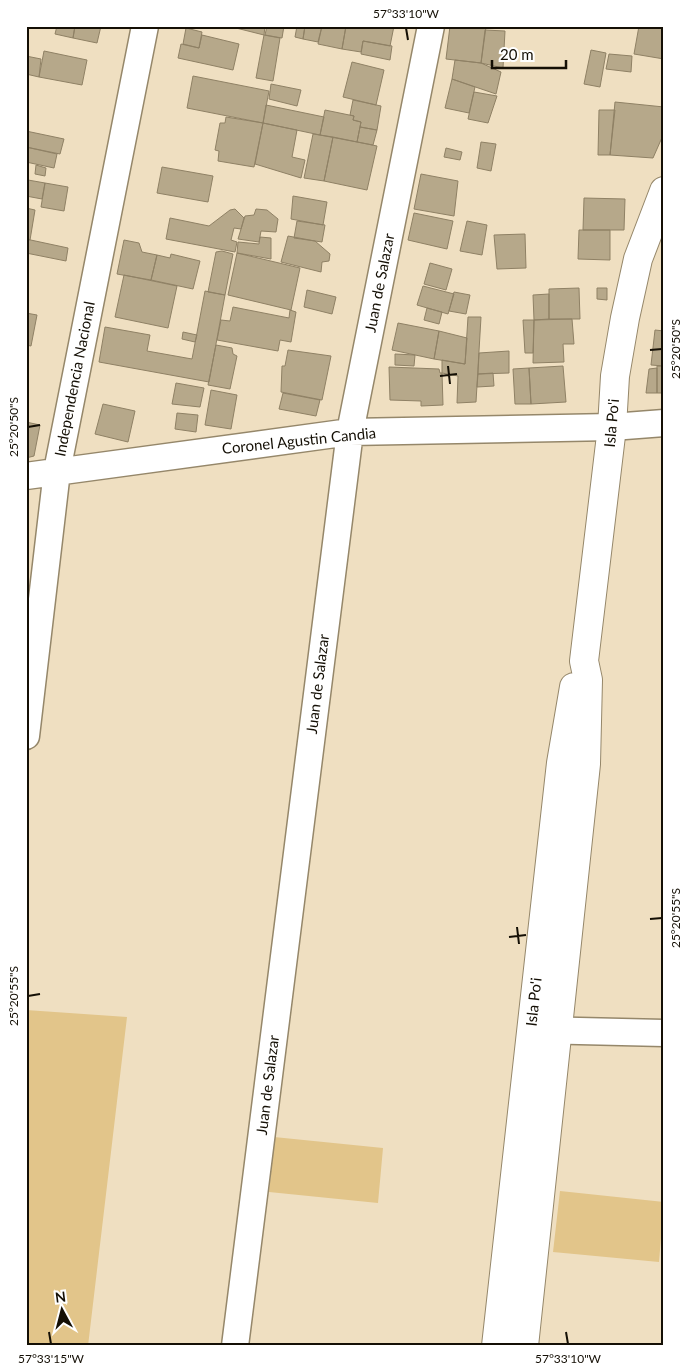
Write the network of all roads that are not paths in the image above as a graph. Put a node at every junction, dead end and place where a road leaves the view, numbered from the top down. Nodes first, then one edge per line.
1 (145, 26) edge
2 (432, 26) edge
3 (664, 191) edge
4 (664, 424) edge
5 (612, 427) junction
6 (350, 432) junction
7 (57, 471) junction
8 (26, 476) edge
9 (26, 736) edge
10 (544, 1030) junction
11 (664, 1033) edge
12 (235, 1346) edge
13 (496, 1346) edge
14 (524, 1346) edge

1 - 7 street, Independencia Nacional
2 - 6 street, Juan de Salazar
3 - 5 street, Isla Po'i
4 - 5 street, Coronel Agustin Candia
5 - 6 street, Coronel Agustin Candia
5 - 10 street, Isla Po'i
6 - 7 street, Coronel Agustin Candia
6 - 12 street, Juan de Salazar
7 - 8 street, Coronel Agustin Candia
7 - 9 street, Independencia Nacional
10 - 11 street
10 - 13 street, Isla Po'i
10 - 14 street, Isla Po'i

